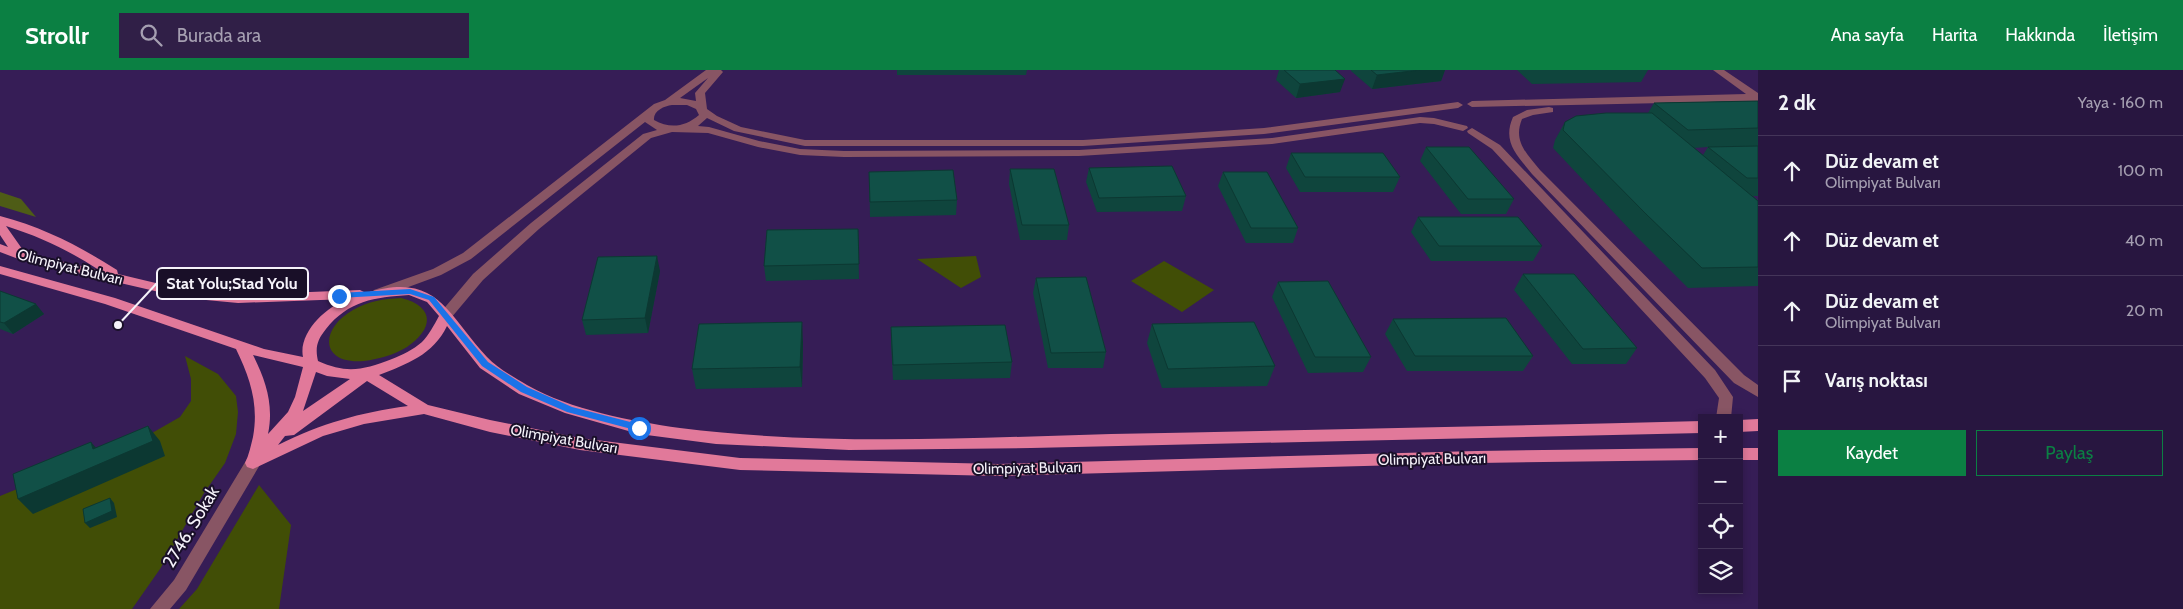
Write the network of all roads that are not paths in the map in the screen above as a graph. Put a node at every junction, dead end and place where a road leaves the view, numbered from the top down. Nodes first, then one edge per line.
1 (712, 70) edge
2 (720, 70) edge
3 (1718, 70) edge
4 (1758, 101) edge
5 (669, 102) junction
6 (1472, 104) junction
7 (1458, 105) junction
8 (703, 109) junction
9 (650, 113) junction
10 (687, 128) junction
11 (1513, 128) junction
12 (1467, 129) junction
13 (668, 130) junction
14 (0, 220) edge
15 (0, 226) edge
16 (0, 248) edge
17 (21, 256) junction
18 (0, 270) edge
19 (30, 277) junction
20 (125, 280) junction
21 (378, 293) junction
22 (446, 315) junction
23 (241, 346) junction
24 (311, 364) junction
25 (367, 374) junction
26 (1758, 392) edge
27 (424, 409) junction
28 (1724, 414) edge
29 (1758, 425) edge
30 (1743, 426) edge
31 (1698, 427) edge
32 (1698, 454) edge
33 (1743, 454) edge
34 (1758, 454) edge
35 (253, 463) junction
36 (159, 609) edge

1 - 5 street
2 - 8 street
3 - 4 street
4 - 6 street
4 - 11 street
5 - 8 street
5 - 9 street
6 - 7 street
6 - 11 street
7 - 8 street
7 - 12 street
8 - 10 street
9 - 13 street
9 - 21 street
10 - 12 street
10 - 13 street
11 - 12 street
11 - 26 street
12 - 28 street
13 - 22 street
14 - 20 main road
15 - 17 main road
16 - 17 main road, Olimpiyat Bulvarı
17 - 19 main road
17 - 20 main road, Olimpiyat Bulvarı
18 - 19 main road, Olimpiyat Bulvarı
19 - 23 main road, Olimpiyat Bulvarı
20 - 21 main road, Olimpiyat Bulvarı
21 - 22 main road, Olimpiyat Bulvarı
21 - 24 main road
22 - 25 main road
22 - 31 main road, Olimpiyat Bulvarı
23 - 24 main road, Olimpiyat Bulvarı
23 - 35 main road
24 - 25 main road, Olimpiyat Bulvarı
24 - 35 main road
25 - 27 main road, Olimpiyat Bulvarı
25 - 35 main road
27 - 32 main road, Olimpiyat Bulvarı
27 - 35 main road
29 - 30 main road
33 - 34 main road
35 - 36 street, 2746. Sokak

